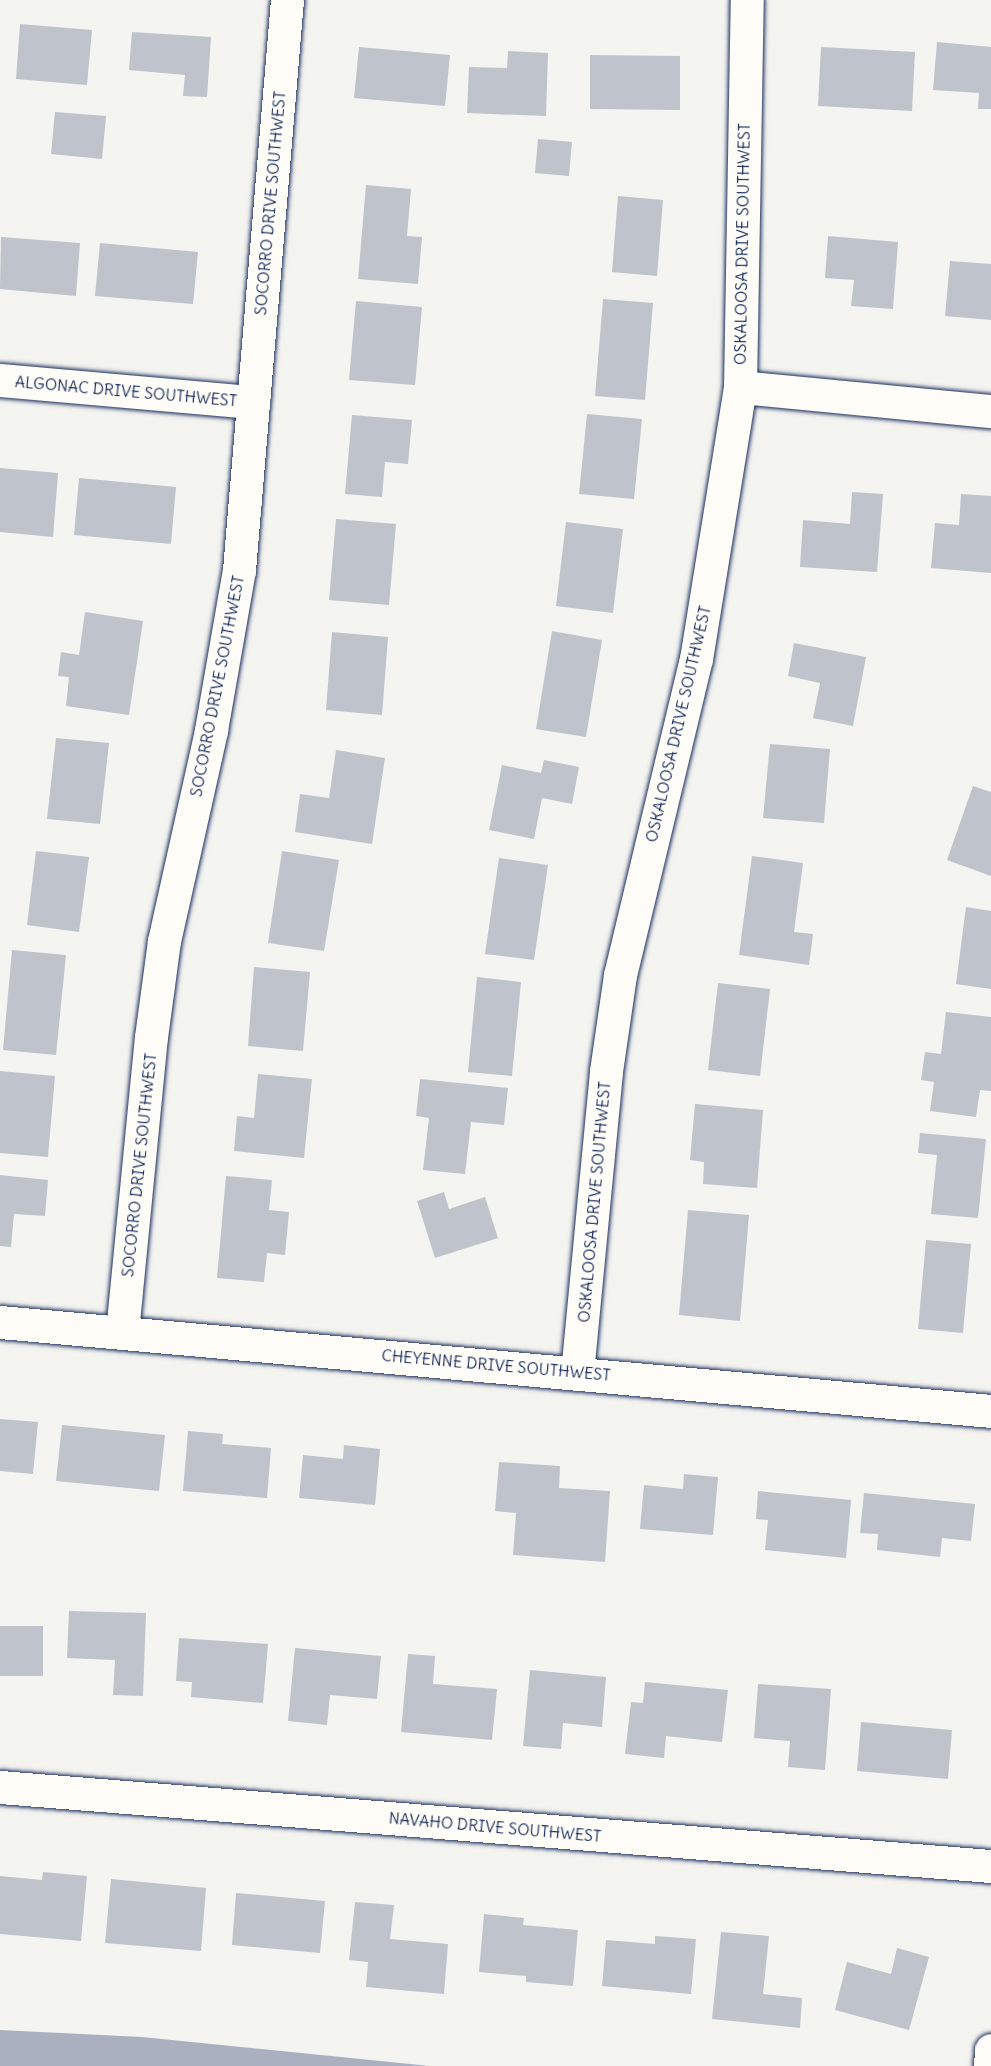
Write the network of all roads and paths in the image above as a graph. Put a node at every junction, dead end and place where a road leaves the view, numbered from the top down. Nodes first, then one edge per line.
1 (287, 0) edge
2 (747, 0) edge
3 (0, 380) edge
4 (740, 387) junction
5 (253, 402) junction
6 (991, 411) edge
7 (0, 1322) edge
8 (122, 1332) junction
9 (577, 1372) junction
10 (991, 1411) edge
11 (0, 1787) edge
12 (991, 1866) edge
13 (991, 2050) edge
14 (990, 2066) edge

1 - 5 street, SOCORRO DRIVE SOUTHWEST
2 - 4 street, OSKALOOSA DRIVE SOUTHWEST
3 - 5 street, ALGONAC DRIVE SOUTHWEST
4 - 6 street
4 - 9 street, OSKALOOSA DRIVE SOUTHWEST
5 - 8 street, SOCORRO DRIVE SOUTHWEST
7 - 8 street, CHEYENNE DRIVE SOUTHWEST
8 - 9 street, CHEYENNE DRIVE SOUTHWEST
9 - 10 street, CHEYENNE DRIVE SOUTHWEST
11 - 12 street, NAVAHO DRIVE SOUTHWEST
13 - 14 street

